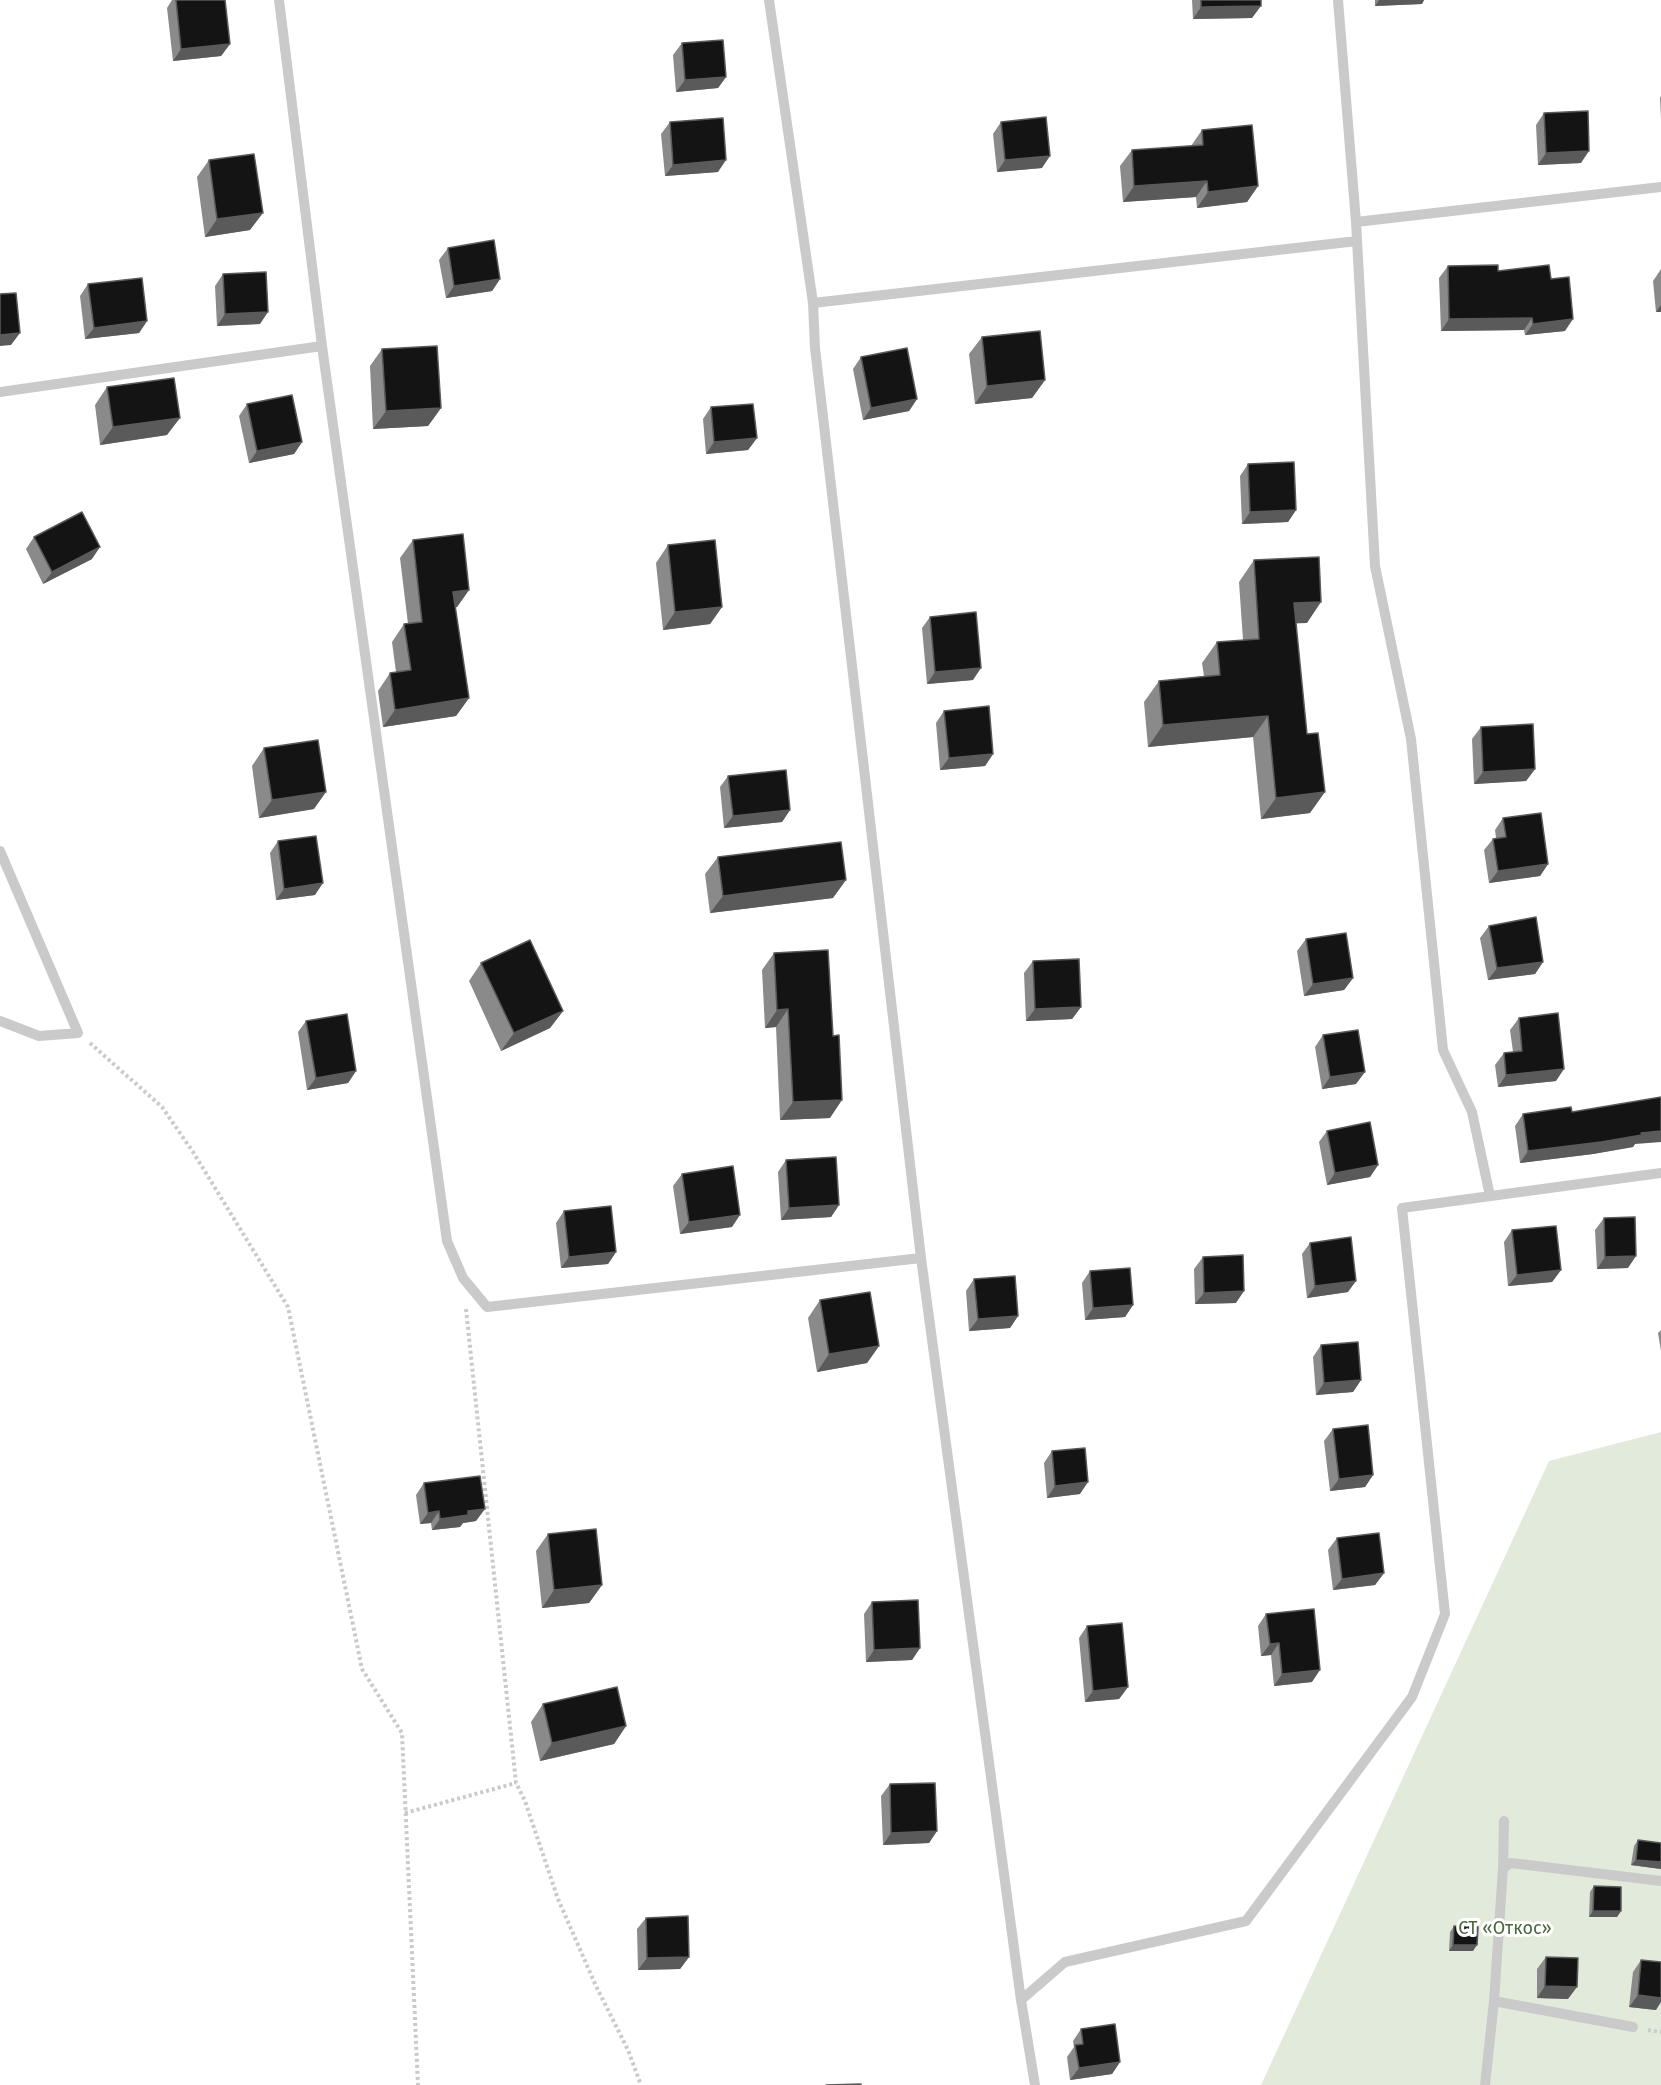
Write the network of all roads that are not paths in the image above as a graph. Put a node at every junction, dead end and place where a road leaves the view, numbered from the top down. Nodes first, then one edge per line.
1 (279, 0) edge
2 (769, 0) edge
3 (1338, 0) edge
4 (1661, 188) edge
5 (1356, 222) junction
6 (1357, 241) junction
7 (813, 303) junction
8 (322, 346) junction
9 (0, 392) edge
10 (0, 851) edge
11 (0, 1021) edge
12 (1661, 1173) edge
13 (1490, 1196) junction
14 (921, 1258) junction
15 (1504, 1821) dead end
16 (1503, 1868) junction
17 (1661, 1881) edge
18 (1021, 2000) junction
19 (1494, 2001) junction
20 (1633, 2028) dead end
21 (1035, 2085) edge
22 (1485, 2085) edge

1 - 8 lane
2 - 7 lane
3 - 5 lane
4 - 5 lane
5 - 6 lane
6 - 7 lane
6 - 13 lane
7 - 14 lane
8 - 9 lane
8 - 14 lane
10 - 11 lane
12 - 13 lane
13 - 18 lane
14 - 18 lane
15 - 16 lane
16 - 17 lane
16 - 19 lane
18 - 21 lane
19 - 20 lane
19 - 22 lane

